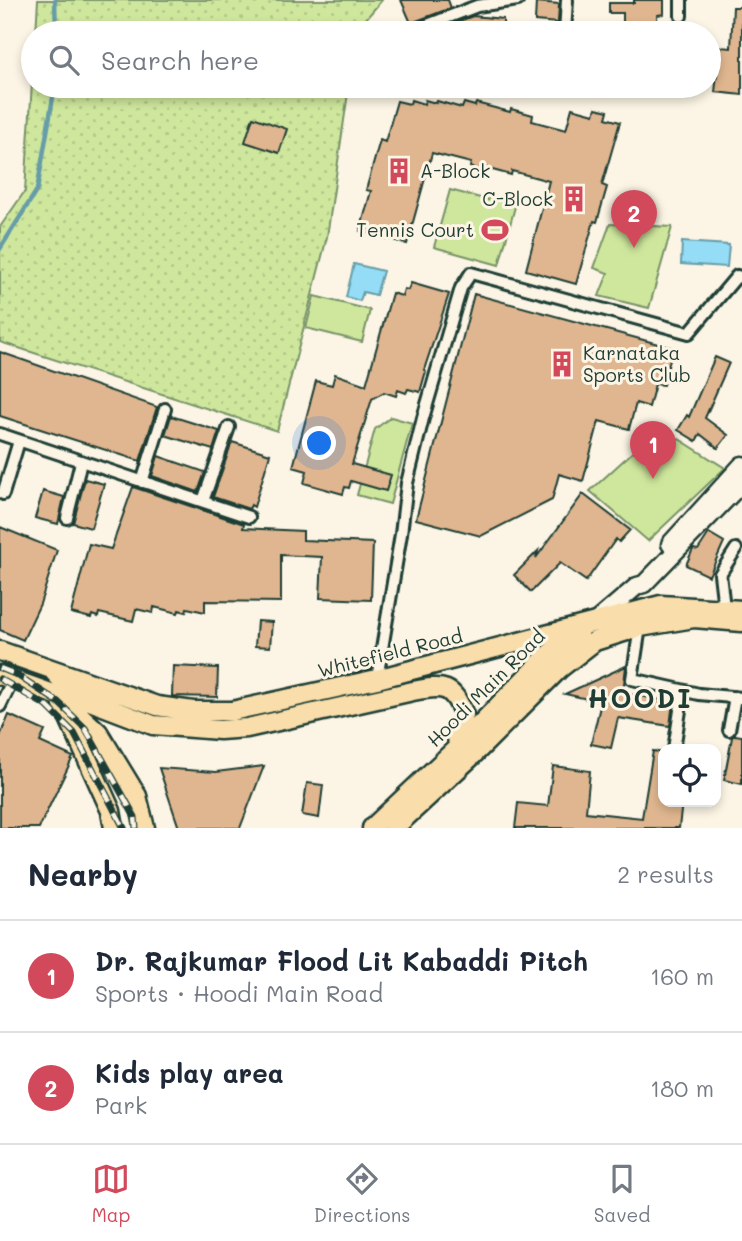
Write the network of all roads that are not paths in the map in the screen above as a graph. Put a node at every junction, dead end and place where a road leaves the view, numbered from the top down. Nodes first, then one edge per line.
1 (518, 0) edge
2 (567, 0) edge
3 (681, 0) edge
4 (503, 1) edge
5 (681, 16) dead end
6 (438, 21) edge
7 (566, 21) edge
8 (742, 278) edge
9 (165, 409) dead end
10 (229, 427) dead end
11 (0, 434) edge
12 (19, 441) junction
13 (82, 462) junction
14 (742, 466) edge
15 (142, 482) junction
16 (742, 483) edge
17 (3, 494) dead end
18 (204, 501) junction
19 (249, 517) dead end
20 (66, 518) dead end
21 (736, 549) dead end
22 (640, 585) junction
23 (724, 608) junction
24 (742, 610) edge
25 (595, 622) junction
26 (742, 622) edge
27 (640, 627) junction
28 (0, 651) edge
29 (51, 668) junction
30 (6, 677) edge
31 (377, 678) junction
32 (683, 691) junction
33 (59, 696) junction
34 (738, 698) edge
35 (0, 706) edge
36 (729, 730) dead end
37 (675, 744) edge
38 (458, 747) junction
39 (114, 828) edge
40 (145, 828) edge
41 (372, 828) edge
42 (394, 828) edge

1 - 4 street
2 - 7 street
3 - 5 street
4 - 6 street
8 - 31 street
9 - 15 street
10 - 18 street
11 - 12 street
12 - 13 street
12 - 17 street
13 - 15 street
13 - 20 street
14 - 22 main road
15 - 18 street
16 - 22 main road, Hoodi Main Road
18 - 19 street
21 - 23 street
22 - 25 main road, Hoodi Main Road
23 - 24 main road, Whitefield Road
23 - 25 main road, Whitefield Road
25 - 31 main road, Whitefield Road
25 - 38 main road, Hoodi Main Road
26 - 27 main road
27 - 32 street
27 - 42 main road, Hoodi Main Road
28 - 29 main road, Whitefield Road
29 - 31 main road, Whitefield Road
29 - 38 main road, Whitefield Road
30 - 33 main road
30 - 35 street
32 - 34 street
32 - 37 street
33 - 39 main road
33 - 40 main road
34 - 36 street
38 - 41 main road, Hoodi Main Road

